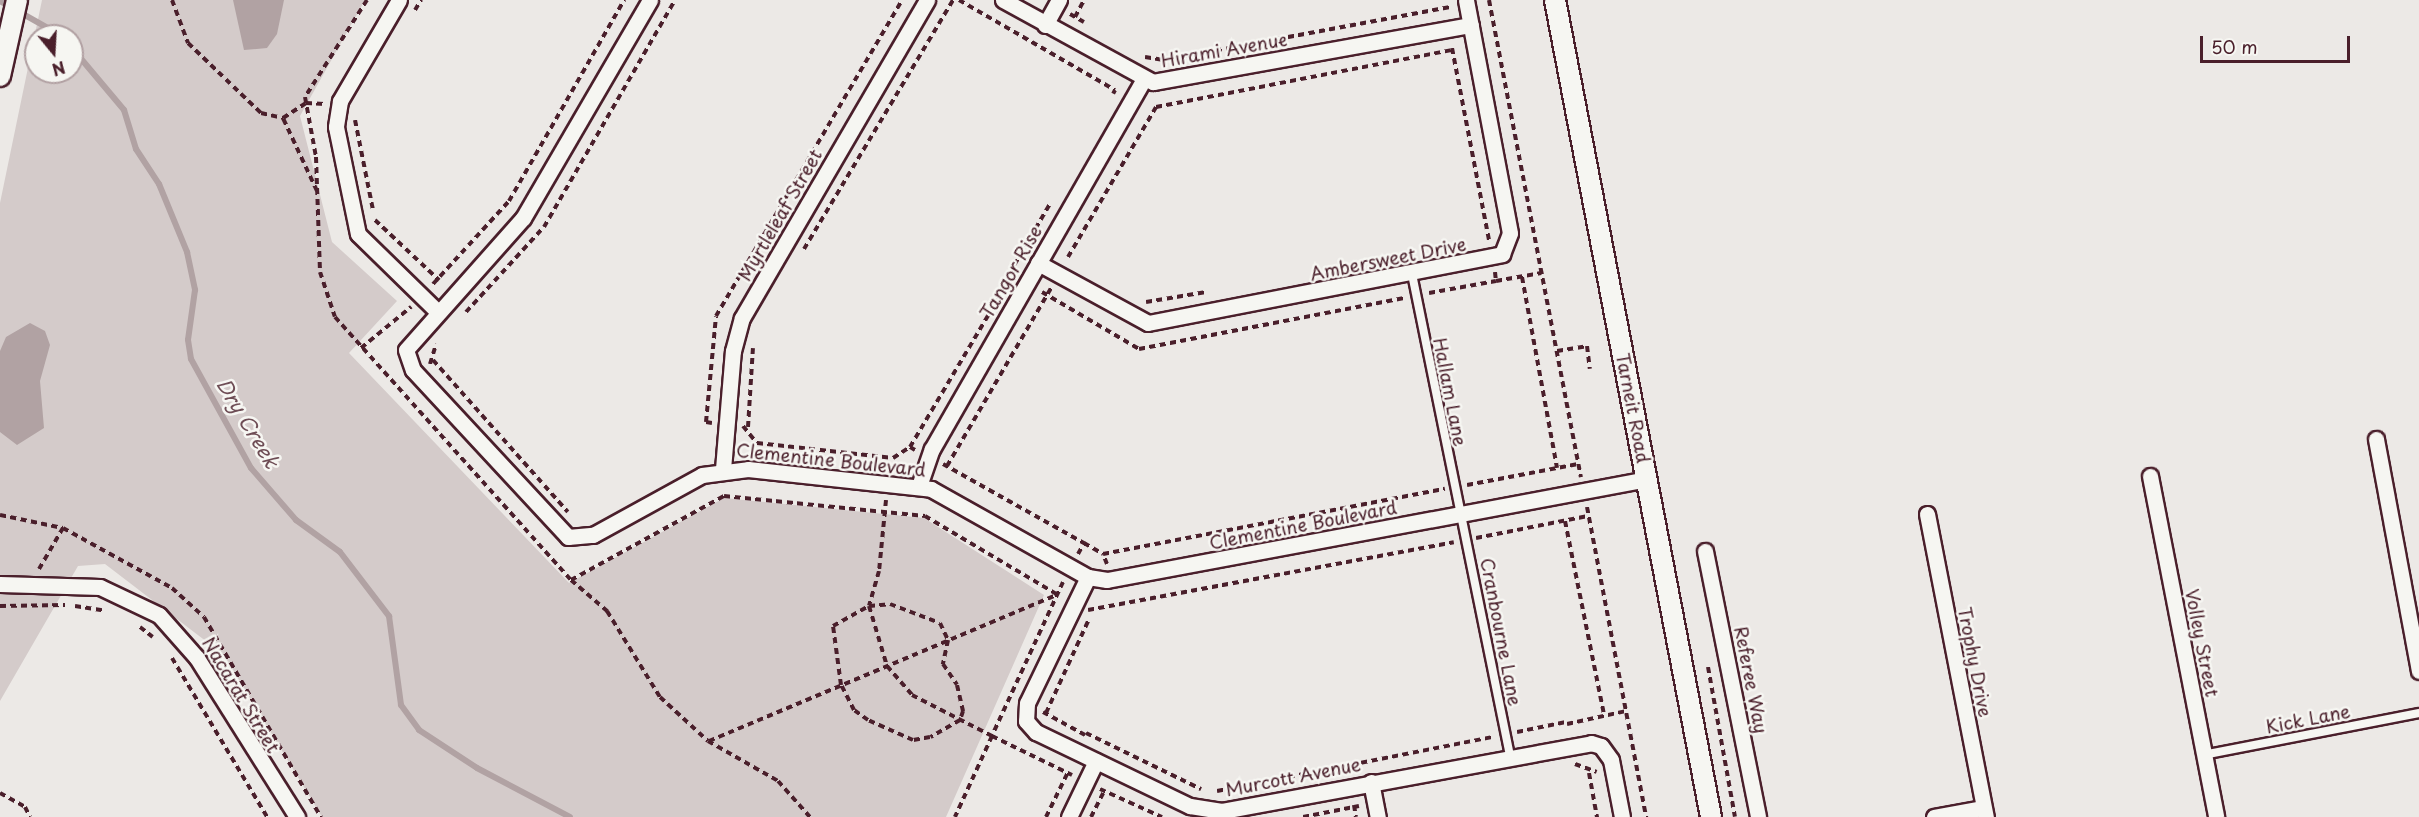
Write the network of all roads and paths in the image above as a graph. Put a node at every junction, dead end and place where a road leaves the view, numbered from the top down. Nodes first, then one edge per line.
1 (17, 0) edge
2 (172, 0) edge
3 (367, 0) edge
4 (399, 0) edge
5 (624, 0) edge
6 (650, 0) edge
7 (902, 0) edge
8 (927, 0) edge
9 (953, 0) edge
10 (959, 0) edge
11 (1003, 0) edge
12 (1084, 0) edge
13 (1488, 0) edge
14 (1555, 0) edge
15 (1466, 2) edge
16 (1058, 3) edge
17 (1075, 17) junction
18 (1045, 24) junction
19 (1471, 25) junction
20 (1092, 27) dead end
21 (1453, 50) dead end
22 (1137, 53) dead end
23 (0, 76) edge
24 (1143, 80) junction
25 (1115, 90) dead end
26 (306, 103) junction
27 (354, 113) dead end
28 (283, 118) junction
29 (318, 195) junction
30 (1488, 239) dead end
31 (1477, 241) dead end
32 (802, 253) dead end
33 (1068, 257) junction
34 (1038, 263) junction
35 (1078, 263) dead end
36 (1412, 274) junction
37 (1057, 276) junction
38 (1522, 276) dead end
39 (438, 279) junction
40 (1496, 281) dead end
41 (1027, 283) junction
42 (1218, 290) dead end
43 (1047, 295) junction
44 (1416, 295) junction
45 (421, 296) junction
46 (1138, 297) dead end
47 (437, 311) junction
48 (754, 334) dead end
49 (361, 348) junction
50 (1557, 351) junction
51 (1590, 369) dead end
52 (727, 424) junction
53 (748, 427) junction
54 (2376, 439) dead end
55 (910, 447) junction
56 (929, 456) junction
57 (891, 458) junction
58 (1578, 464) junction
59 (947, 466) junction
60 (1557, 468) junction
61 (723, 469) junction
62 (2150, 476) dead end
63 (1647, 479) junction
64 (888, 482) junction
65 (919, 486) junction
66 (1452, 487) junction
67 (1584, 492) junction
68 (1926, 514) dead end
69 (0, 515) edge
70 (1458, 516) junction
71 (1565, 521) dead end
72 (63, 528) dead end
73 (1084, 543) junction
74 (1705, 551) dead end
75 (1103, 554) junction
76 (1072, 567) junction
77 (1088, 577) junction
78 (1111, 580) junction
79 (0, 584) edge
80 (1057, 595) junction
81 (0, 606) edge
82 (869, 606) junction
83 (1116, 608) dead end
84 (1092, 612) dead end
85 (111, 613) dead end
86 (134, 623) dead end
87 (948, 640) junction
88 (163, 646) dead end
89 (167, 651) dead end
90 (1706, 655) dead end
91 (887, 666) junction
92 (2419, 670) edge
93 (841, 685) junction
94 (1046, 713) dead end
95 (2419, 713) edge
96 (1604, 715) dead end
97 (960, 720) junction
98 (1566, 722) dead end
99 (1086, 733) dead end
100 (1506, 734) junction
101 (992, 736) junction
102 (708, 741) junction
103 (2203, 755) junction
104 (1510, 757) junction
105 (1096, 761) junction
106 (1565, 766) dead end
107 (1612, 769) junction
108 (1589, 773) junction
109 (1086, 782) junction
110 (1371, 782) junction
111 (1104, 790) junction
112 (0, 794) edge
113 (1376, 810) edge
114 (1984, 812) edge
115 (30, 817) edge
116 (267, 817) edge
117 (297, 817) edge
118 (810, 817) edge
119 (955, 817) edge
120 (1069, 817) edge
121 (1092, 817) edge
122 (1162, 817) edge
123 (1303, 817) edge
124 (1597, 817) edge
125 (1622, 817) edge
126 (1646, 817) edge
127 (1711, 817) edge
128 (1735, 817) edge
129 (1758, 817) edge
130 (1934, 817) edge
131 (2216, 817) edge

1 - 23 street
2 - 28 path
3 - 26 path
4 - 45 street
5 - 39 path
6 - 47 street, Clementine Boulevard
7 - 52 path
8 - 52 street, Myrtleleaf Street
9 - 32 path
10 - 25 path
11 - 18 street, Hirami Avenue
12 - 17 path
13 - 15 path
13 - 50 path
14 - 63 street, Tarneit Road
15 - 19 street, Ambersweet Drive
15 - 22 path
16 - 17 path
16 - 18 street
17 - 20 path
18 - 24 street, Hirami Avenue
19 - 24 street, Hirami Avenue
19 - 36 street, Ambersweet Drive
21 - 33 path
24 - 34 street, Tangor Rise
26 - 28 path
26 - 29 path
27 - 39 path
28 - 29 path
29 - 49 path
30 - 31 path
33 - 35 path
33 - 37 path
34 - 37 street, Ambersweet Drive
34 - 41 street, Tangor Rise
36 - 37 street, Ambersweet Drive
36 - 44 lane, Hallam Lane
37 - 43 path
38 - 60 path
39 - 45 path
40 - 44 path
41 - 43 path
41 - 55 path
41 - 56 street, Tangor Rise
42 - 46 path
43 - 44 path
43 - 59 path
44 - 66 lane, Hallam Lane
45 - 47 street
45 - 49 path
47 - 61 street, Clementine Boulevard
48 - 53 path
49 - 102 path
50 - 51 path
50 - 58 path
52 - 53 path
52 - 61 street, Myrtleleaf Street
53 - 57 path
54 - 92 street
55 - 56 path
55 - 57 path
56 - 59 path
56 - 65 street, Tangor Rise
57 - 64 path
58 - 60 path
58 - 67 path
59 - 73 path
60 - 66 path
61 - 64 street, Clementine Boulevard
62 - 103 street, Volley Street
63 - 67 street, Clementine Boulevard
63 - 127 street, Tarneit Road
64 - 65 street, Clementine Boulevard
64 - 82 path
65 - 76 street, Clementine Boulevard
66 - 70 lane, Hallam Lane
66 - 75 path
67 - 70 street, Clementine Boulevard
67 - 126 path
68 - 114 street, Trophy Drive
69 - 72 path
70 - 78 street, Clementine Boulevard
70 - 100 lane, Cranbourne Lane
71 - 96 path
73 - 75 path
73 - 76 path
74 - 129 street, Referee Way
75 - 78 path
76 - 77 street, Clementine Boulevard
76 - 80 path
77 - 78 street, Clementine Boulevard
77 - 105 street, Murcott Avenue
78 - 83 path
79 - 117 street, Nacarat Street
80 - 87 path
80 - 101 path
81 - 85 path
82 - 87 path
82 - 91 path
82 - 93 path
84 - 94 path
86 - 88 path
87 - 91 path
87 - 97 path
89 - 116 path
90 - 128 path
91 - 93 path
91 - 97 path
93 - 97 path
93 - 102 path
95 - 103 lane, Kick Lane
97 - 101 path
98 - 100 path
99 - 100 path
100 - 104 lane, Cranbourne Lane
101 - 109 path
101 - 119 path
102 - 118 path
103 - 131 street, Volley Street
104 - 107 street, Murcott Avenue
104 - 110 street, Murcott Avenue
105 - 109 street
105 - 110 street, Murcott Avenue
106 - 108 path
107 - 108 path
107 - 125 street
108 - 124 path
109 - 111 path
109 - 120 street
110 - 113 street
111 - 121 path
111 - 122 path
112 - 115 path
113 - 123 path
114 - 130 street

